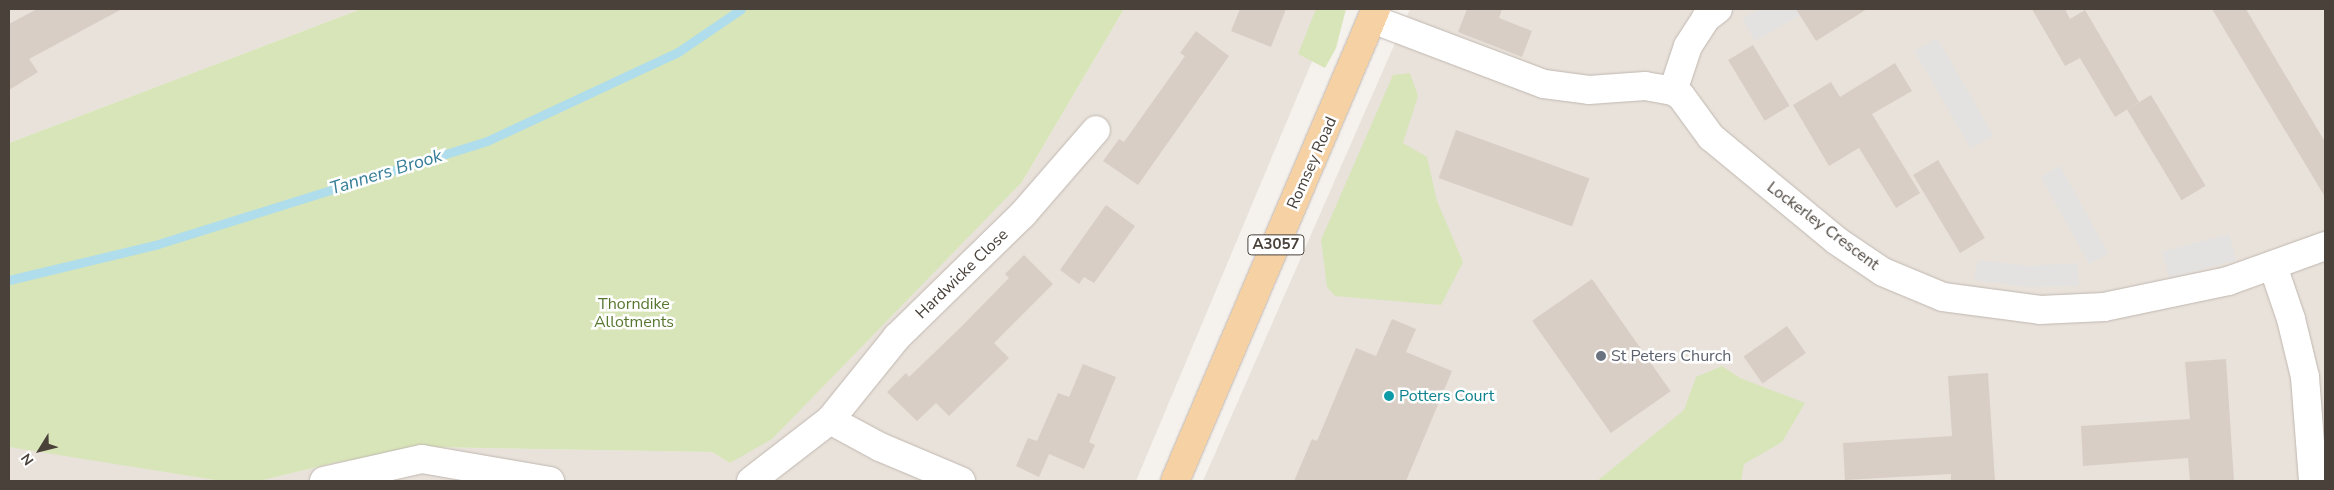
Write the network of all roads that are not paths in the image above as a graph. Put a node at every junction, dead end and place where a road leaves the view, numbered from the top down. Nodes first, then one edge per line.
1 (1718, 9) edge
2 (1374, 14) edge
3 (1673, 91) junction
4 (1096, 130) dead end
5 (2325, 246) edge
6 (2273, 266) junction
7 (830, 420) junction
8 (324, 481) edge
9 (550, 481) edge
10 (751, 481) edge
11 (962, 481) edge
12 (1175, 481) edge
13 (2313, 481) edge

1 - 3 street
2 - 3 street
2 - 12 main road, Romsey Road / A3057
3 - 6 street, Lockerley Crescent
4 - 7 street, Hardwicke Close
5 - 6 street, Lockerley Crescent
6 - 13 street
7 - 10 street, Hardwicke Close
7 - 11 street
8 - 9 street

